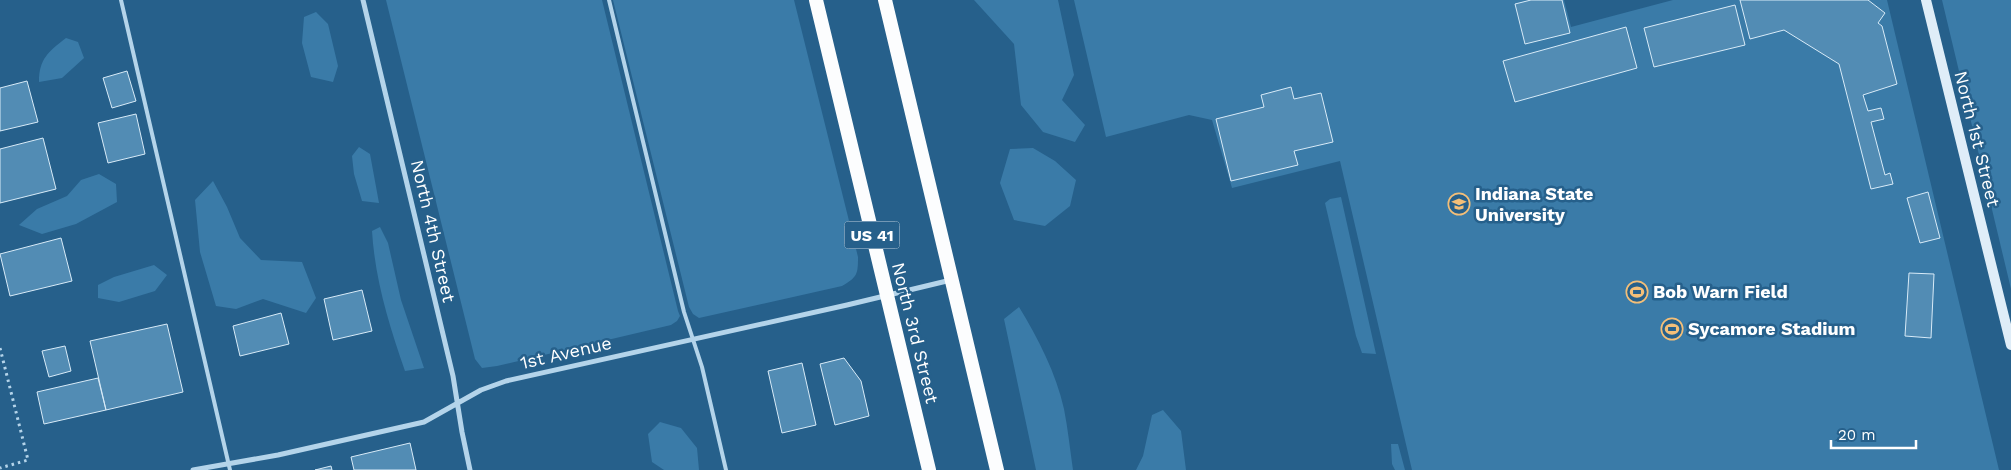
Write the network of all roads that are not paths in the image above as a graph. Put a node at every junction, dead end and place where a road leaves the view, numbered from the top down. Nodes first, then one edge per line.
1 (121, 0) edge
2 (363, 0) edge
3 (609, 0) edge
4 (816, 0) edge
5 (885, 0) edge
6 (1926, 0) edge
7 (952, 279) junction
8 (887, 295) junction
9 (693, 338) junction
10 (2011, 345) edge
11 (457, 403) junction
12 (228, 462) junction
13 (193, 470) edge
14 (230, 470) edge
15 (470, 470) edge
16 (726, 470) edge
17 (929, 470) edge
18 (997, 470) edge

1 - 12 lane
2 - 11 street, North 4th Street
3 - 9 lane
4 - 8 highway, North 3rd Street / US 41
5 - 7 highway
6 - 10 main road, North 1st Street
7 - 8 street, 1st Avenue
7 - 18 highway
8 - 9 street, 1st Avenue
8 - 17 highway, North 3rd Street / US 41
9 - 11 street, 1st Avenue
9 - 16 lane
11 - 12 street, 1st Avenue
11 - 15 street, North 4th Street
12 - 13 street, 1st Avenue
12 - 14 lane

